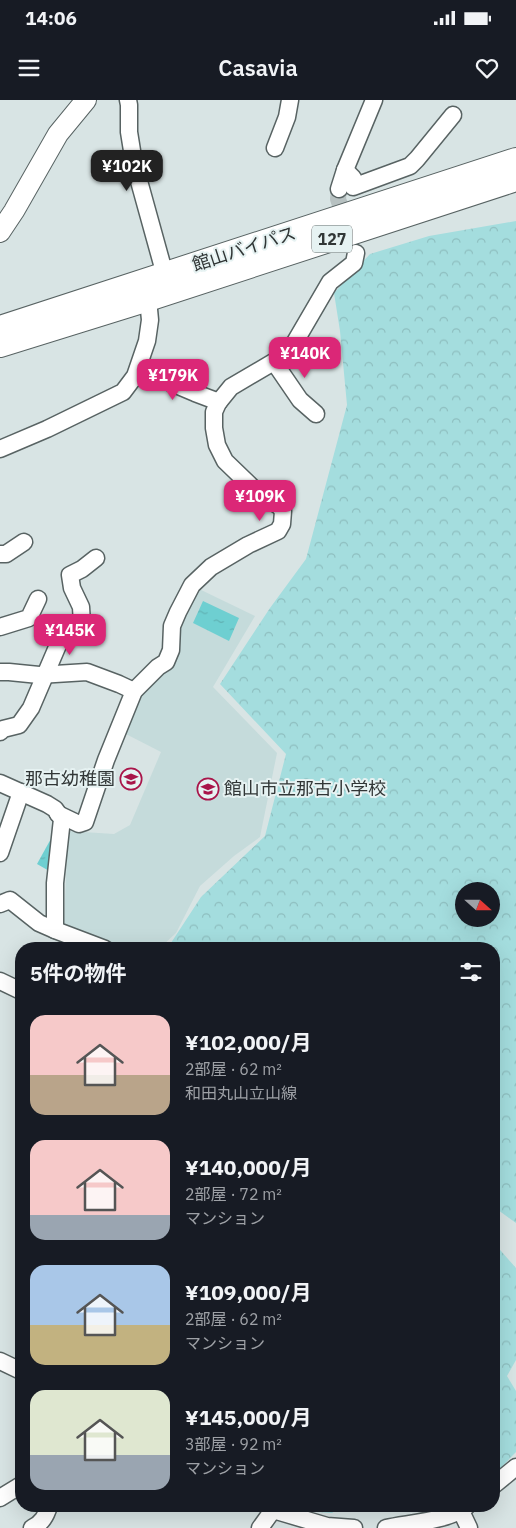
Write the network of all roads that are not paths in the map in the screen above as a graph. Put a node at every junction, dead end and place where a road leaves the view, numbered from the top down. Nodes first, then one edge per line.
1 (86, 100) edge
2 (128, 100) edge
3 (290, 100) edge
4 (374, 100) edge
5 (453, 115) dead end
6 (275, 148) dead end
7 (516, 160) edge
8 (345, 170) junction
9 (516, 179) edge
10 (339, 189) tunnel mouth
11 (0, 232) edge
12 (356, 253) dead end
13 (165, 275) junction
14 (148, 299) junction
15 (0, 328) edge
16 (0, 345) edge
17 (274, 362) junction
18 (138, 369) junction
19 (220, 402) junction
20 (316, 414) dead end
21 (0, 449) edge
22 (24, 542) dead end
23 (0, 554) edge
24 (96, 558) dead end
25 (38, 599) dead end
26 (0, 627) edge
27 (0, 672) edge
28 (44, 675) junction
29 (134, 692) junction
30 (0, 732) edge
31 (0, 783) edge
32 (21, 792) junction
33 (58, 814) junction
34 (0, 853) edge
35 (0, 904) edge
36 (55, 930) junction
37 (87, 942) edge
38 (0, 981) edge
39 (15, 988) edge
40 (0, 1360) edge
41 (15, 1369) edge
42 (516, 1467) edge
43 (500, 1479) edge
44 (15, 1489) edge
45 (0, 1498) edge
46 (47, 1512) edge
47 (268, 1512) edge
48 (283, 1512) edge
49 (456, 1512) edge
50 (465, 1512) edge
51 (32, 1528) edge
52 (260, 1528) edge
53 (354, 1528) edge
54 (386, 1528) edge
55 (469, 1528) edge

1 - 11 main road
2 - 13 street
3 - 6 street
4 - 8 street
5 - 8 street
7 - 13 highway, 館山バイパス / 127
8 - 10 street
9 - 14 highway, 館山バイパス / 127
12 - 17 street
13 - 15 highway, 館山バイパス / 127
14 - 16 highway, 館山バイパス / 127
14 - 18 street
17 - 19 street
17 - 20 street
18 - 19 street
18 - 21 street
19 - 29 street
22 - 23 street
24 - 28 street
25 - 26 street
27 - 28 street
28 - 29 street
28 - 30 street
29 - 33 street
31 - 32 street
32 - 33 street
32 - 34 street
33 - 36 street
35 - 36 street
36 - 37 street
38 - 39 street
40 - 41 street
42 - 43 street
44 - 45 street
46 - 51 street
47 - 52 street
48 - 53 street
49 - 54 street
50 - 55 street

